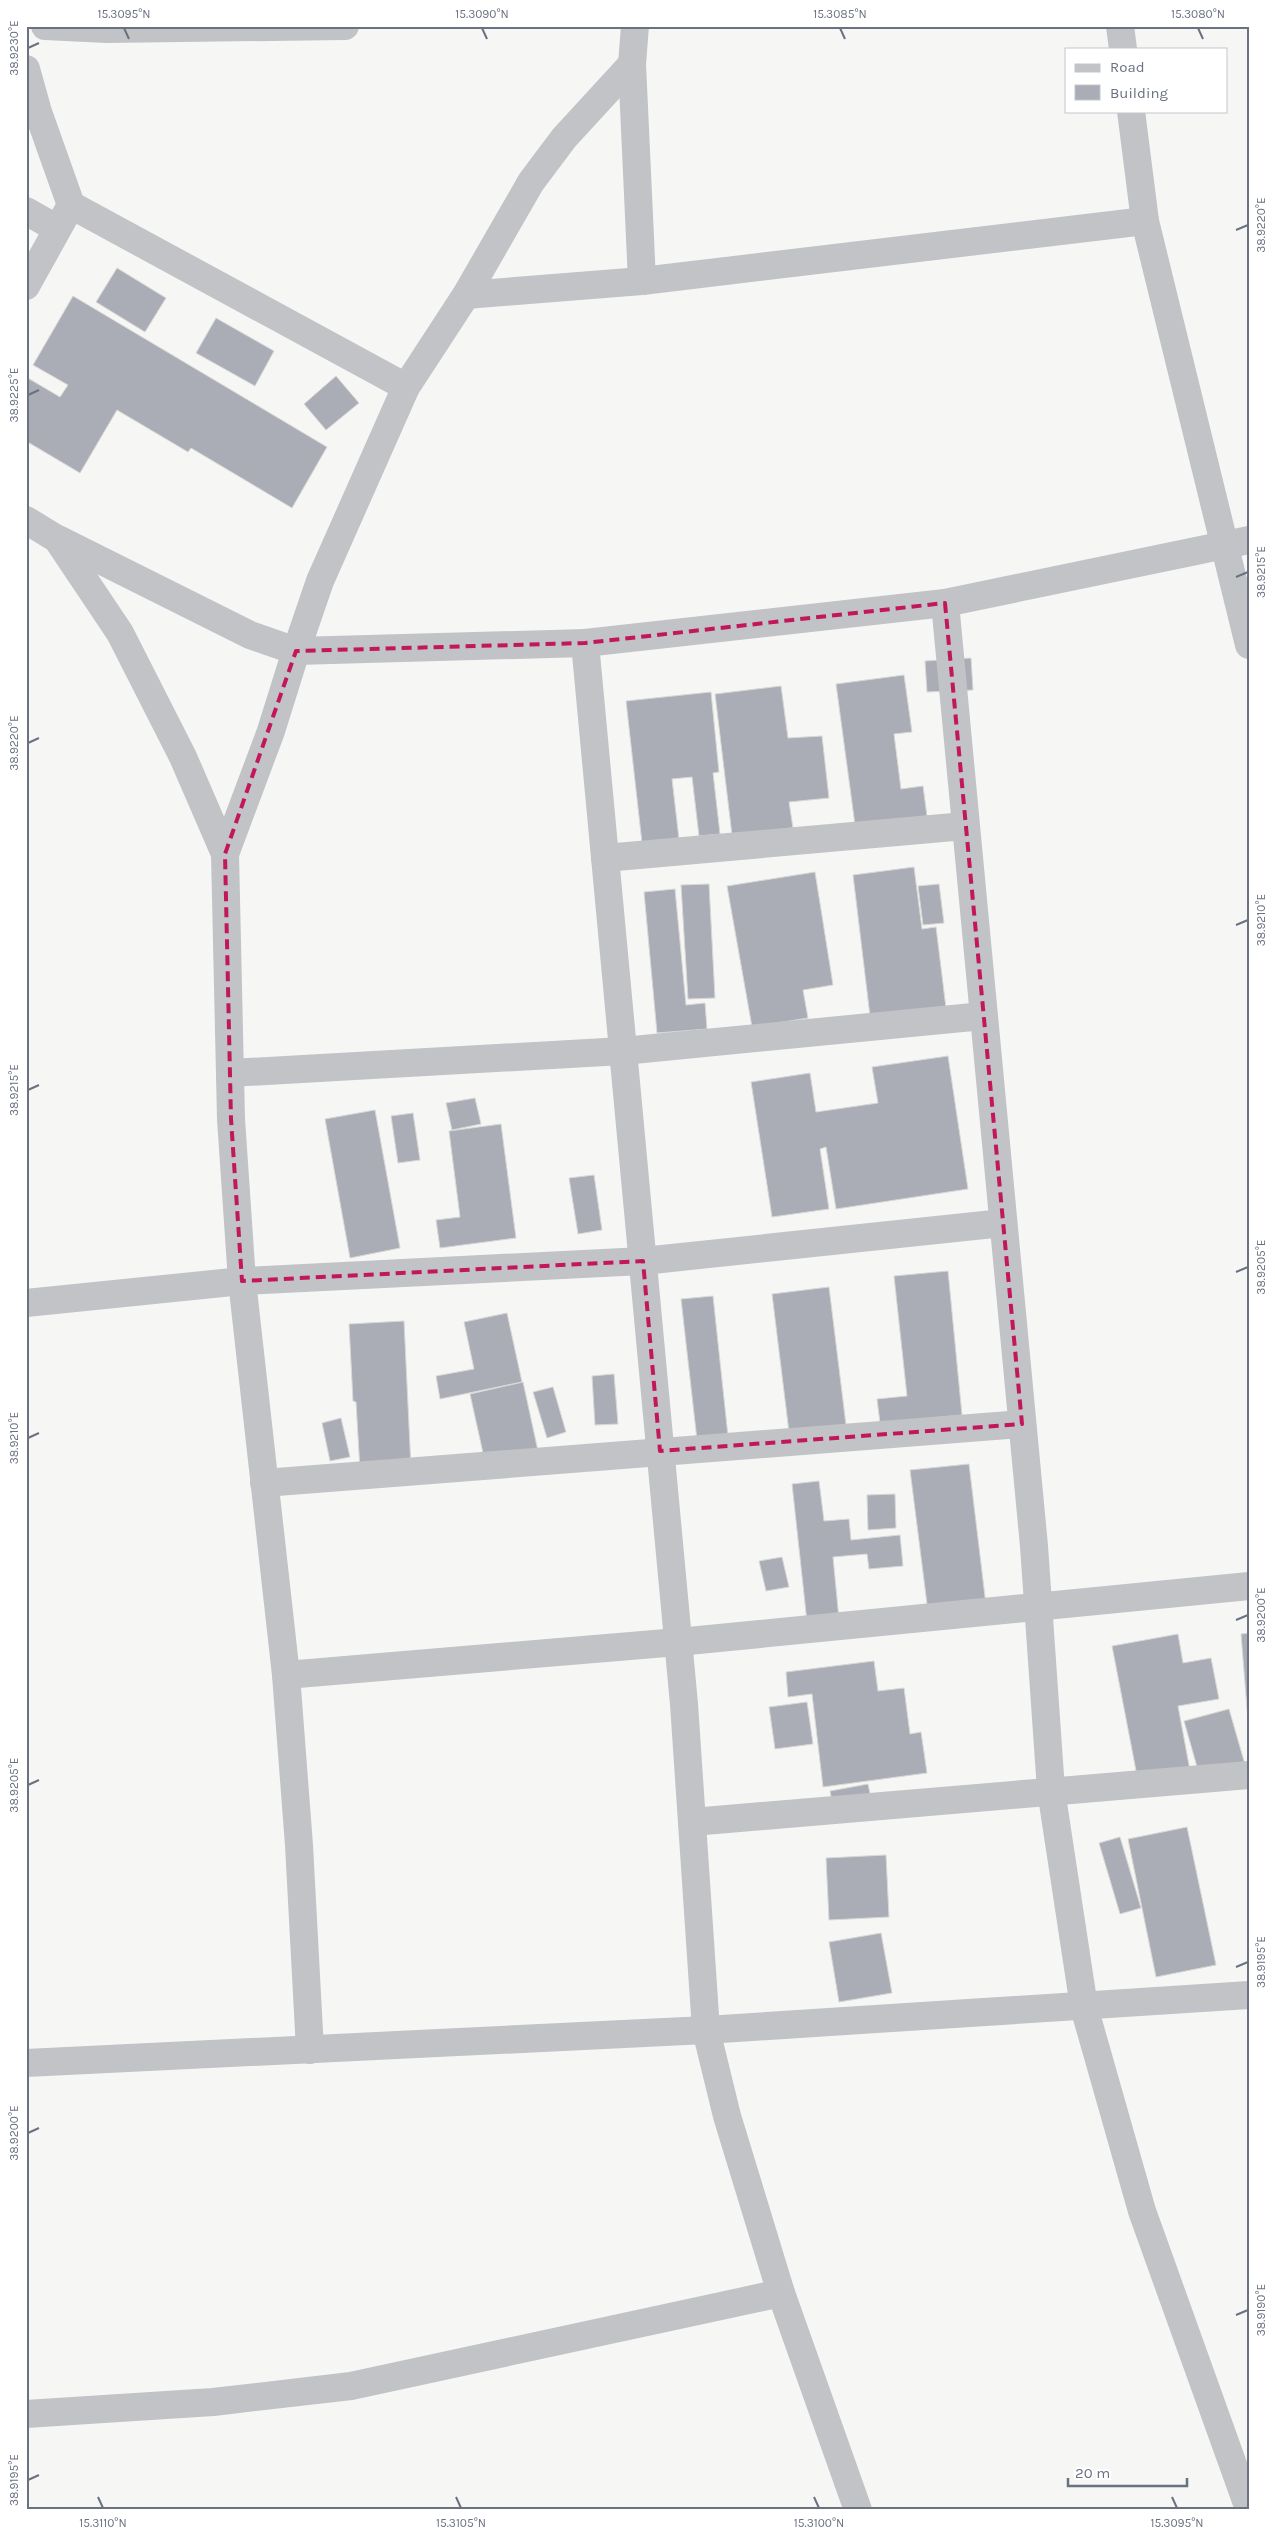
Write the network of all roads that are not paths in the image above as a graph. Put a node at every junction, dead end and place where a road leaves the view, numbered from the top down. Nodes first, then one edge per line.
1 (45, 26) edge
2 (345, 26) edge
3 (635, 26) edge
4 (1120, 26) edge
5 (227, 27) edge
6 (1123, 48) edge
7 (632, 64) junction
8 (26, 69) edge
9 (1131, 112) edge
10 (71, 204) junction
11 (26, 211) edge
12 (1145, 221) junction
13 (56, 228) junction
14 (642, 281) junction
15 (26, 286) edge
16 (466, 295) junction
17 (406, 387) junction
18 (26, 520) edge
19 (57, 539) junction
20 (1236, 543) edge
21 (945, 603) junction
22 (585, 643) junction
23 (1249, 645) edge
24 (296, 651) junction
25 (966, 826) junction
26 (225, 854) junction
27 (605, 858) junction
28 (983, 1016) junction
29 (623, 1051) junction
30 (230, 1073) junction
31 (1003, 1222) junction
32 (643, 1261) junction
33 (242, 1281) junction
34 (26, 1303) edge
35 (1022, 1424) junction
36 (660, 1451) junction
37 (264, 1483) junction
38 (1249, 1586) edge
39 (1038, 1605) junction
40 (678, 1642) junction
41 (286, 1675) junction
42 (1249, 1775) edge
43 (1051, 1790) junction
44 (692, 1822) junction
45 (1249, 1995) edge
46 (1084, 2007) junction
47 (706, 2030) junction
48 (310, 2050) junction
49 (26, 2063) edge
50 (780, 2293) junction
51 (26, 2414) edge
52 (1249, 2509) edge
53 (858, 2510) edge

1 - 5 street
2 - 5 street
3 - 7 street
4 - 6 street
7 - 14 street
7 - 16 street
8 - 10 street
9 - 12 street
10 - 13 street
10 - 17 street
11 - 13 street
12 - 14 street
12 - 20 street
13 - 15 street
14 - 16 street
16 - 17 street
17 - 24 street
18 - 19 street
19 - 24 street
19 - 26 street
20 - 21 street
20 - 23 street
21 - 22 street
21 - 25 street
22 - 24 street
22 - 27 street
24 - 26 street
25 - 27 street
25 - 28 street
26 - 30 street
27 - 29 street
28 - 29 street
28 - 31 street
29 - 30 street
29 - 32 street
30 - 33 street
31 - 32 street
31 - 35 street
32 - 33 street
32 - 36 street
33 - 34 street
33 - 37 street
35 - 36 street
35 - 39 street
36 - 37 street
36 - 40 street
37 - 41 street
38 - 39 street
39 - 40 street
39 - 43 street
40 - 41 street
40 - 44 street
41 - 48 street
42 - 43 street
43 - 44 street
43 - 46 street
44 - 47 street
45 - 46 street
46 - 47 street
46 - 52 street
47 - 48 street
47 - 50 street
48 - 49 street
50 - 51 street
50 - 53 street

